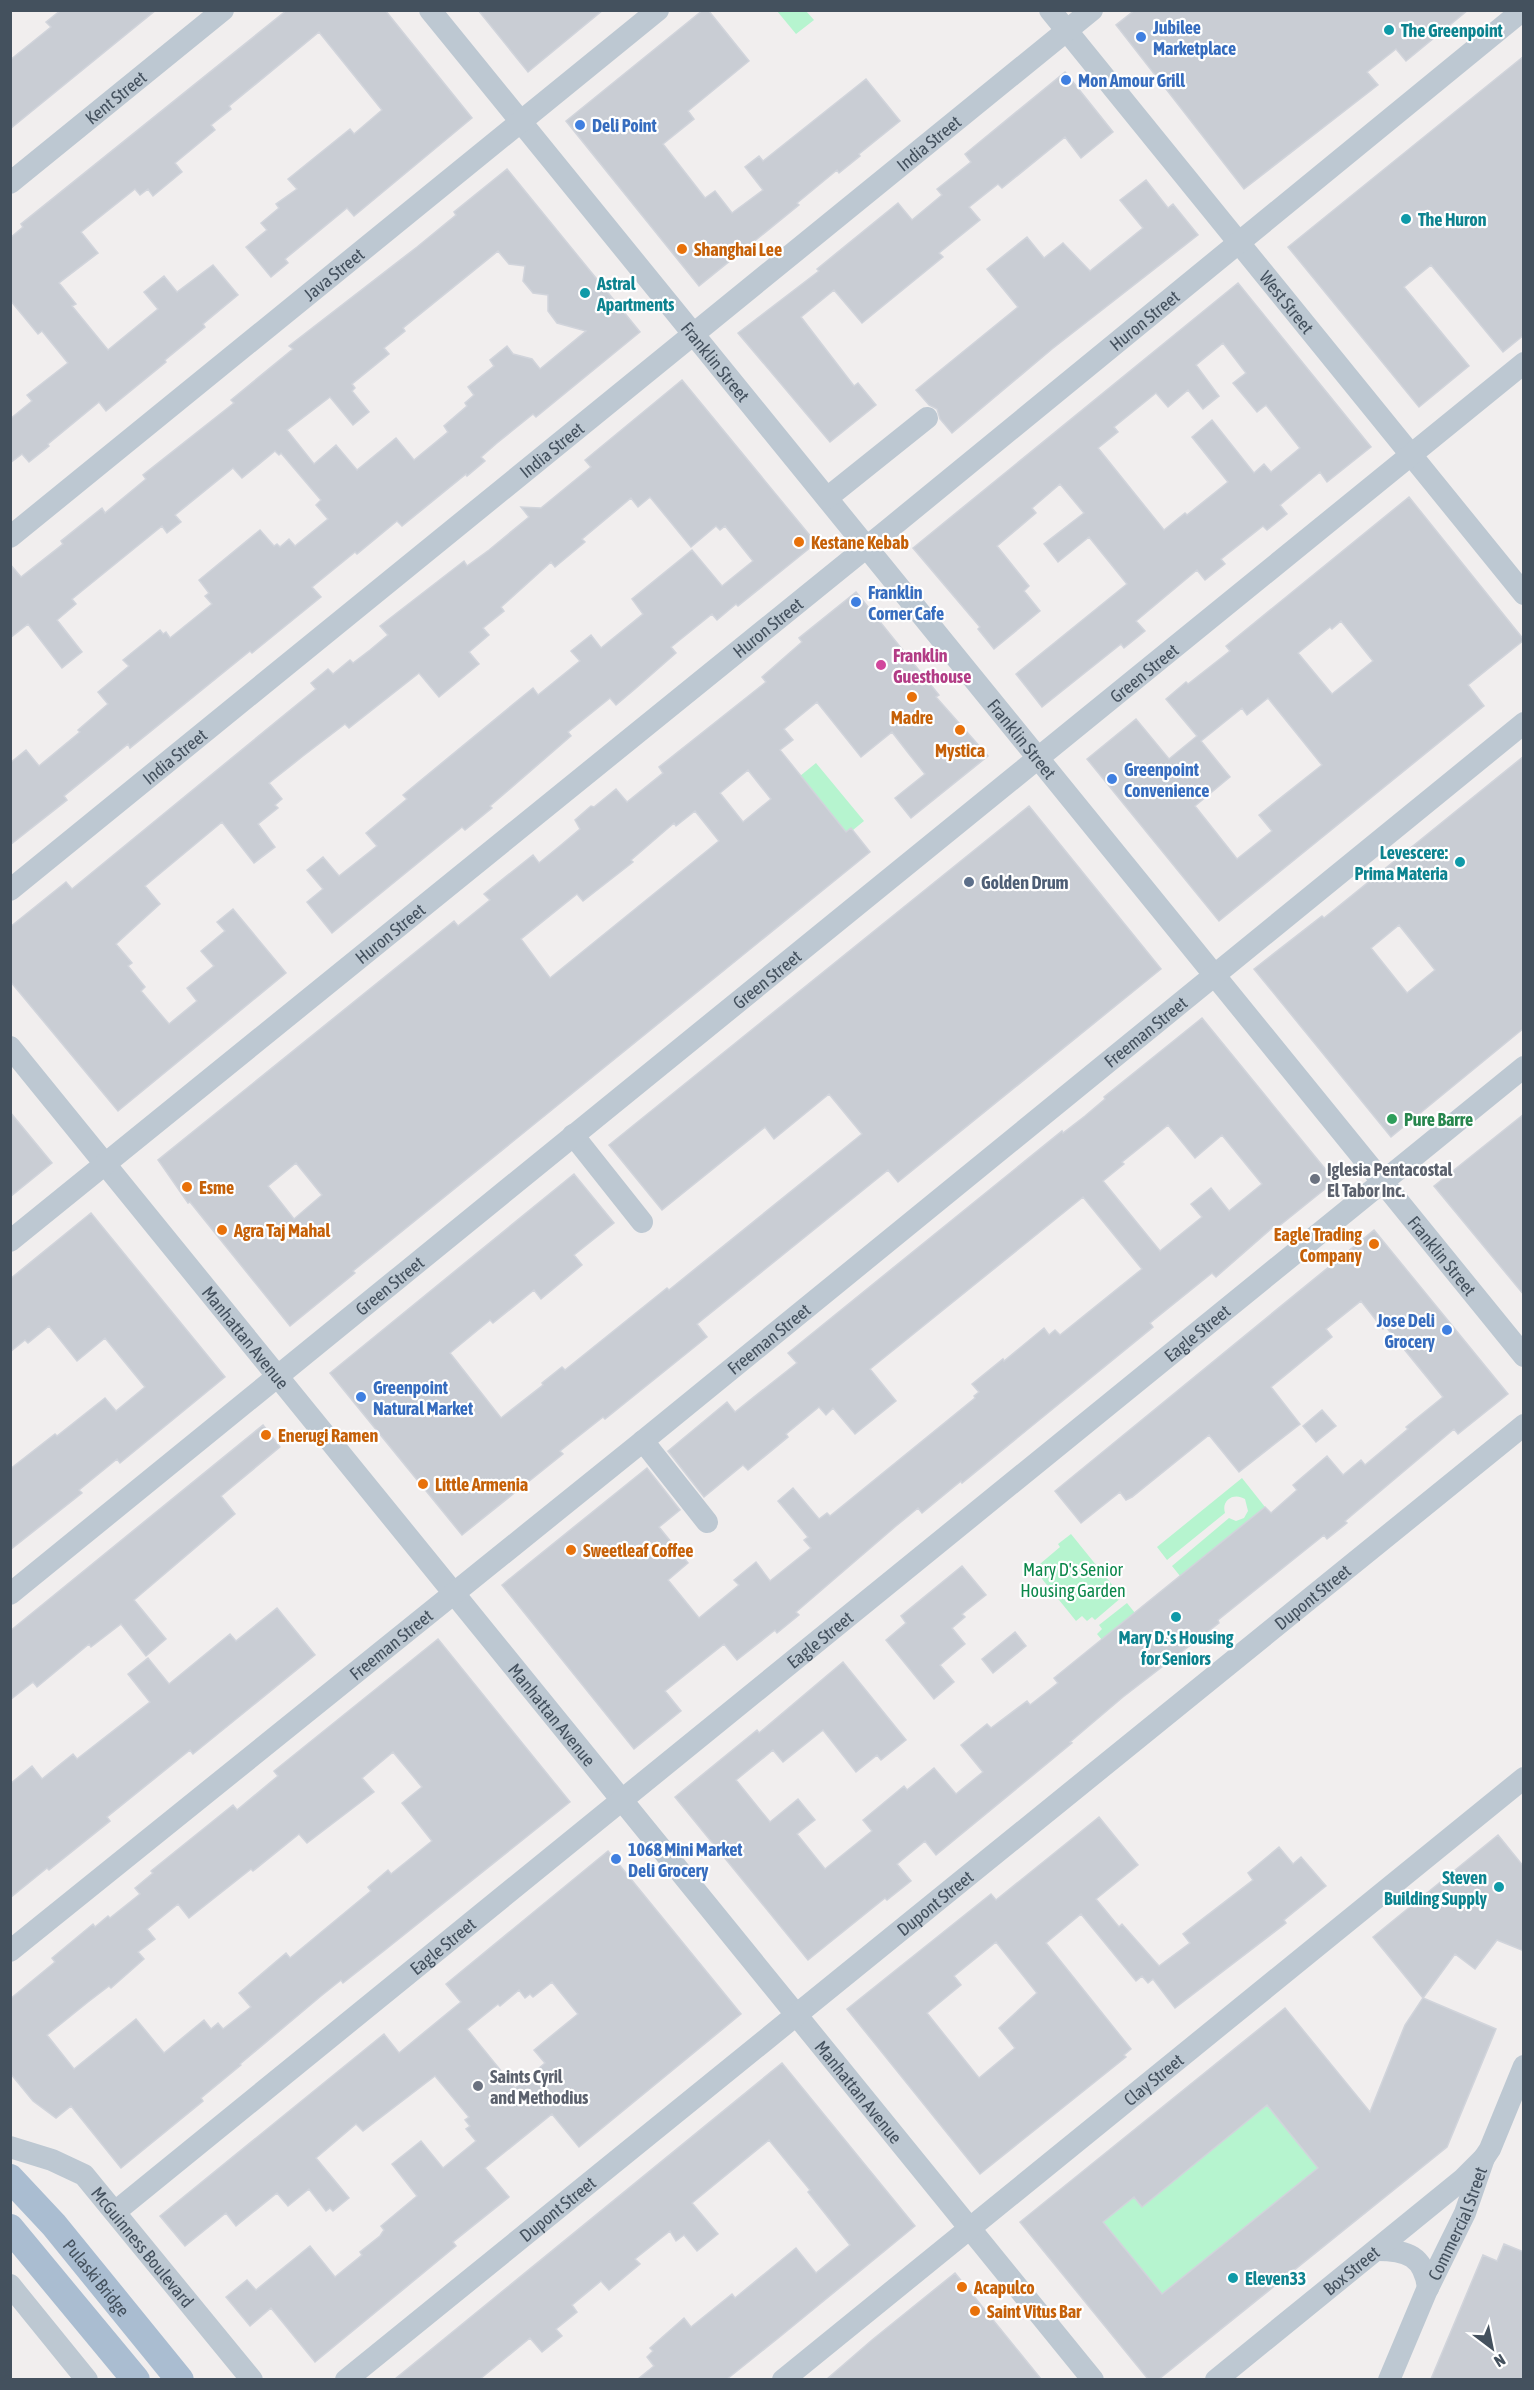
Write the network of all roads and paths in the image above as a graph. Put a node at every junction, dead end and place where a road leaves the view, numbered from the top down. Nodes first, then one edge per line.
1 (223, 10) edge
2 (430, 10) edge
3 (658, 10) edge
4 (1050, 10) edge
5 (1092, 10) edge
6 (1523, 10) edge
7 (1067, 31) junction
8 (520, 122) junction
9 (10, 183) edge
10 (1239, 244) junction
11 (693, 334) junction
12 (1524, 363) edge
13 (927, 418) dead end
14 (1412, 455) junction
15 (827, 498) junction
16 (10, 537) edge
17 (867, 547) junction
18 (1524, 594) edge
19 (1524, 723) edge
20 (1039, 760) junction
21 (10, 890) edge
22 (1214, 974) junction
23 (10, 1047) edge
24 (1524, 1067) edge
25 (573, 1135) junction
26 (105, 1163) junction
27 (1383, 1182) junction
28 (642, 1222) dead end
29 (10, 1241) edge
30 (1520, 1345) edge
31 (278, 1376) junction
32 (1524, 1425) edge
33 (643, 1440) junction
34 (707, 1522) dead end
35 (454, 1592) junction
36 (10, 1594) edge
37 (1524, 1778) edge
38 (623, 1801) junction
39 (10, 1952) edge
40 (796, 2014) junction
41 (1524, 2066) edge
42 (1514, 2116) edge
43 (10, 2147) edge
44 (1484, 2158) junction
45 (10, 2178) edge
46 (115, 2212) junction
47 (970, 2228) junction
48 (10, 2229) edge
49 (1377, 2250) junction
50 (1428, 2289) junction
51 (13, 2293) edge
52 (87, 2379) edge
53 (136, 2379) edge
54 (180, 2379) edge
55 (252, 2379) edge
56 (346, 2379) edge
57 (783, 2379) edge
58 (1093, 2379) edge
59 (1216, 2379) edge
60 (1389, 2379) edge

1 - 9 street, Kent Street
2 - 8 street, Franklin Street
3 - 8 street, Java Street
4 - 7 street, West Street
5 - 7 street, India Street
6 - 10 street, Huron Street
7 - 10 street, West Street
7 - 11 street, India Street
8 - 11 street, Franklin Street
8 - 16 street, Java Street
10 - 14 street, West Street
10 - 17 street, Huron Street
11 - 15 street, Franklin Street
11 - 21 street, India Street
12 - 14 street, Green Street
13 - 15 street
14 - 18 street, West Street
14 - 20 street, Green Street
15 - 17 street, Franklin Street
17 - 20 street, Franklin Street
17 - 26 street, Huron Street
19 - 22 street, Freeman Street
20 - 22 street, Franklin Street
20 - 25 street, Green Street
22 - 27 street, Franklin Street
22 - 33 street, Freeman Street
23 - 26 street, Manhattan Avenue
24 - 27 street, Eagle Street
25 - 28 street
25 - 31 street, Green Street
26 - 29 street, Huron Street
26 - 31 street, Manhattan Avenue
27 - 30 street, Franklin Street
27 - 38 street, Eagle Street
31 - 35 street, Manhattan Avenue
31 - 36 street, Green Street
32 - 40 street, Dupont Street
33 - 34 street
33 - 35 street, Freeman Street
35 - 38 street, Manhattan Avenue
35 - 39 street, Freeman Street
37 - 47 street, Clay Street
38 - 40 street, Manhattan Avenue
38 - 46 street, Eagle Street
40 - 47 street, Manhattan Avenue
40 - 56 street, Dupont Street
41 - 42 street, Commercial Street
42 - 44 street, Commercial Street
43 - 46 street, McGuinness Boulevard
44 - 49 street, Box Street
44 - 50 street, Commercial Street
45 - 54 main road, Pulaski Bridge
46 - 55 street, McGuinness Boulevard
47 - 57 street, Clay Street
47 - 58 street, Manhattan Avenue
48 - 53 main road, Pulaski Bridge
49 - 50 street
49 - 59 street, Box Street
50 - 60 street, Commercial Street
51 - 52 street

